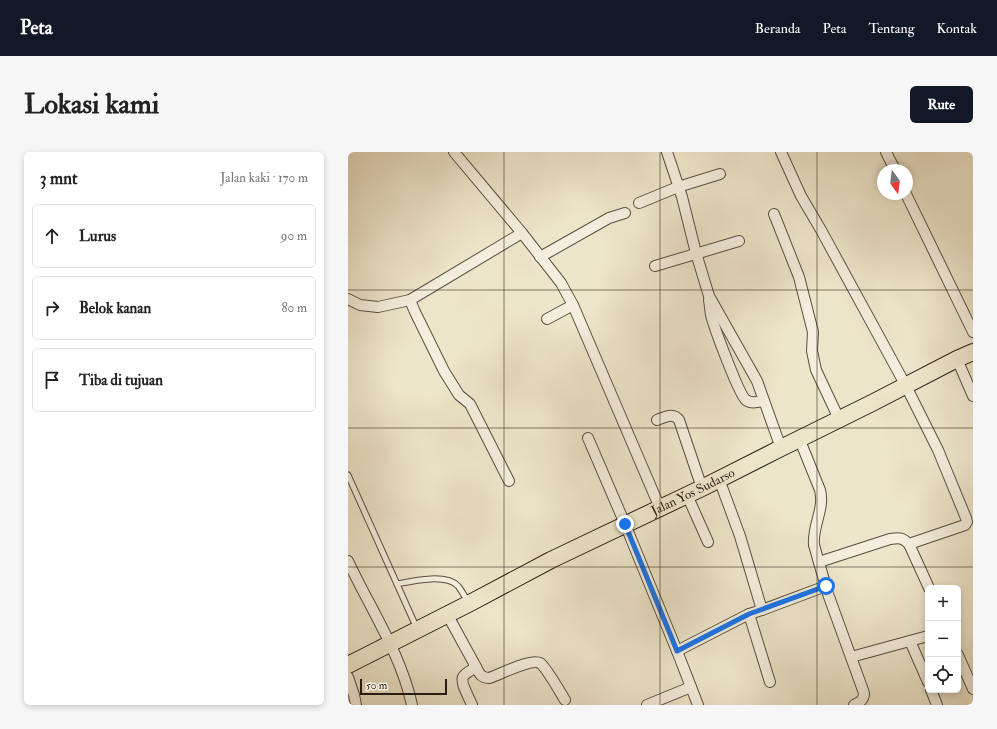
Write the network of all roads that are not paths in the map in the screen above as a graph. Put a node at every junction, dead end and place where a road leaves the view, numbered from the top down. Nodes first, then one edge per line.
1 (454, 152) edge
2 (667, 152) edge
3 (781, 152) edge
4 (886, 152) edge
5 (892, 164) edge
6 (720, 174) dead end
7 (678, 187) junction
8 (909, 200) edge
9 (638, 203) dead end
10 (625, 213) dead end
11 (774, 214) dead end
12 (522, 233) junction
13 (739, 241) dead end
14 (696, 253) junction
15 (540, 257) junction
16 (655, 266) dead end
17 (709, 296) junction
18 (348, 299) edge
19 (410, 300) junction
20 (574, 305) junction
21 (547, 319) dead end
22 (973, 332) edge
23 (973, 352) edge
24 (957, 359) junction
25 (906, 386) junction
26 (973, 396) edge
27 (764, 401) junction
28 (839, 419) junction
29 (657, 420) dead end
30 (588, 438) dead end
31 (799, 438) junction
32 (781, 448) junction
33 (348, 475) edge
34 (719, 479) junction
35 (509, 481) dead end
36 (702, 488) junction
37 (687, 495) junction
38 (660, 508) junction
39 (625, 524) junction
40 (708, 542) dead end
41 (909, 544) junction
42 (348, 561) edge
43 (819, 562) junction
44 (397, 584) junction
45 (928, 585) edge
46 (826, 586) junction
47 (469, 603) junction
48 (762, 610) junction
49 (447, 614) junction
50 (749, 614) junction
51 (418, 629) junction
52 (925, 637) edge
53 (910, 641) junction
54 (390, 643) junction
55 (677, 651) junction
56 (851, 657) junction
57 (959, 657) edge
58 (348, 665) edge
59 (476, 667) junction
60 (925, 675) edge
61 (348, 677) edge
62 (770, 682) dead end
63 (691, 687) junction
64 (973, 689) edge
65 (933, 693) edge
66 (565, 700) dead end
67 (356, 705) edge
68 (412, 705) edge
69 (472, 705) edge
70 (647, 705) edge
71 (698, 705) edge
72 (854, 705) edge
73 (937, 705) edge

1 - 12 street
2 - 7 street
3 - 25 street
4 - 5 street
6 - 7 street
7 - 9 street
7 - 14 street
8 - 22 street
10 - 15 street
11 - 28 street
12 - 15 street
12 - 19 street
13 - 14 street
14 - 16 street
14 - 17 street
15 - 20 street
17 - 27 street
17 - 27 street
18 - 19 street
19 - 35 street
20 - 21 street
20 - 38 street
23 - 24 highway, Jalan Yos Sudarso
24 - 25 highway, Jalan Yos Sudarso
24 - 26 street
25 - 28 highway, Jalan Yos Sudarso
25 - 41 street
27 - 32 street
28 - 31 highway, Jalan Yos Sudarso
29 - 36 street
30 - 39 street
31 - 32 highway, Jalan Yos Sudarso
31 - 43 street
32 - 34 highway, Jalan Yos Sudarso
33 - 44 lane
34 - 36 highway, Jalan Yos Sudarso
34 - 48 street
36 - 37 highway, Jalan Yos Sudarso
37 - 38 highway, Jalan Yos Sudarso
37 - 40 street
38 - 39 highway, Jalan Yos Sudarso
39 - 47 highway, Jalan Yos Sudarso
39 - 55 street
41 - 43 street
41 - 45 street
42 - 54 street
43 - 46 street
44 - 47 lane
44 - 51 lane
46 - 48 street
46 - 56 street
47 - 49 highway, Jalan Yos Sudarso
48 - 50 street
49 - 51 highway, Jalan Yos Sudarso
49 - 59 street
50 - 55 street
50 - 62 street
51 - 54 highway, Jalan Yos Sudarso
52 - 53 street
53 - 56 street
53 - 60 street
54 - 58 highway, Jalan Yos Sudarso
54 - 68 street
55 - 63 street
56 - 72 street
57 - 64 street
59 - 66 street
59 - 69 street
61 - 67 street
63 - 70 street
63 - 71 street
65 - 73 street

